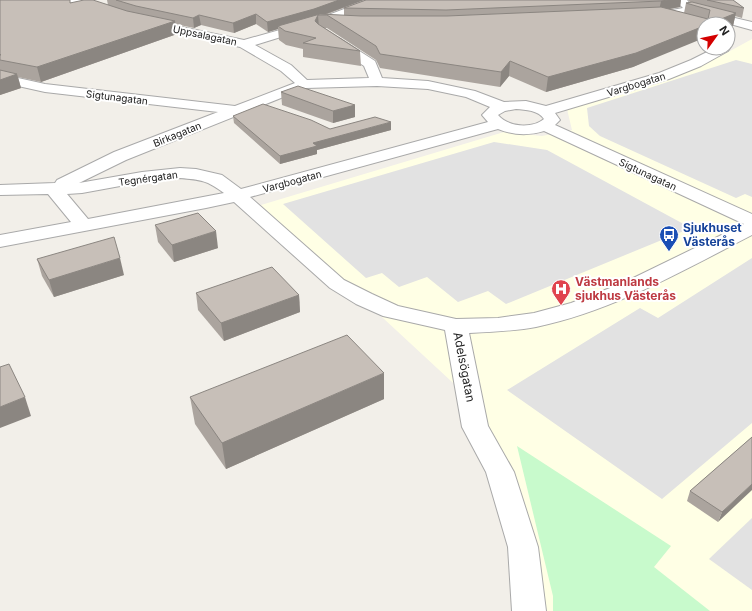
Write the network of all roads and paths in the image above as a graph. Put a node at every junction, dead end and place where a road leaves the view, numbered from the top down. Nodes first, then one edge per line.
1 (73, 0) edge
2 (378, 0) edge
3 (680, 0) edge
4 (689, 10) junction
5 (119, 15) edge
6 (659, 15) junction
7 (646, 16) edge
8 (134, 20) edge
9 (350, 24) edge
10 (696, 25) edge
11 (752, 26) edge
12 (321, 27) junction
13 (244, 44) junction
14 (708, 56) edge
15 (0, 78) edge
16 (377, 82) junction
17 (304, 84) junction
18 (258, 103) junction
19 (502, 107) junction
20 (235, 110) junction
21 (280, 110) edge
22 (545, 119) junction
23 (498, 124) junction
24 (0, 190) edge
25 (53, 190) junction
26 (237, 195) junction
27 (752, 221) edge
28 (83, 226) junction
29 (752, 228) edge
30 (0, 241) edge
31 (0, 248) edge
32 (456, 326) junction
33 (529, 611) edge

1 - 5 street
2 - 12 street
3 - 4 street
4 - 6 street
4 - 11 street
6 - 7 street
6 - 10 street
8 - 13 street, Uppsalagatan
9 - 12 street
12 - 13 street
12 - 16 street
13 - 17 street, Uppsalagatan
14 - 22 street, Vargbogatan
15 - 20 street, Sigtunagatan
16 - 17 street
16 - 19 street
17 - 18 street, Birkagatan
18 - 20 street, Birkagatan
18 - 21 street
19 - 22 street, Sigtunagatan
19 - 23 street
20 - 25 street, Birkagatan
22 - 23 street, Vargbogatan
22 - 27 street, Sigtunagatan
23 - 26 street, Vargbogatan
24 - 25 street, Tegnérgatan
25 - 26 street, Tegnérgatan
25 - 28 street
26 - 28 street, Vargbogatan
26 - 32 street, Adelsögatan
28 - 30 street, Vargbogatan
28 - 31 street, Vargbogatan
29 - 32 street
32 - 33 street, Adelsögatan

